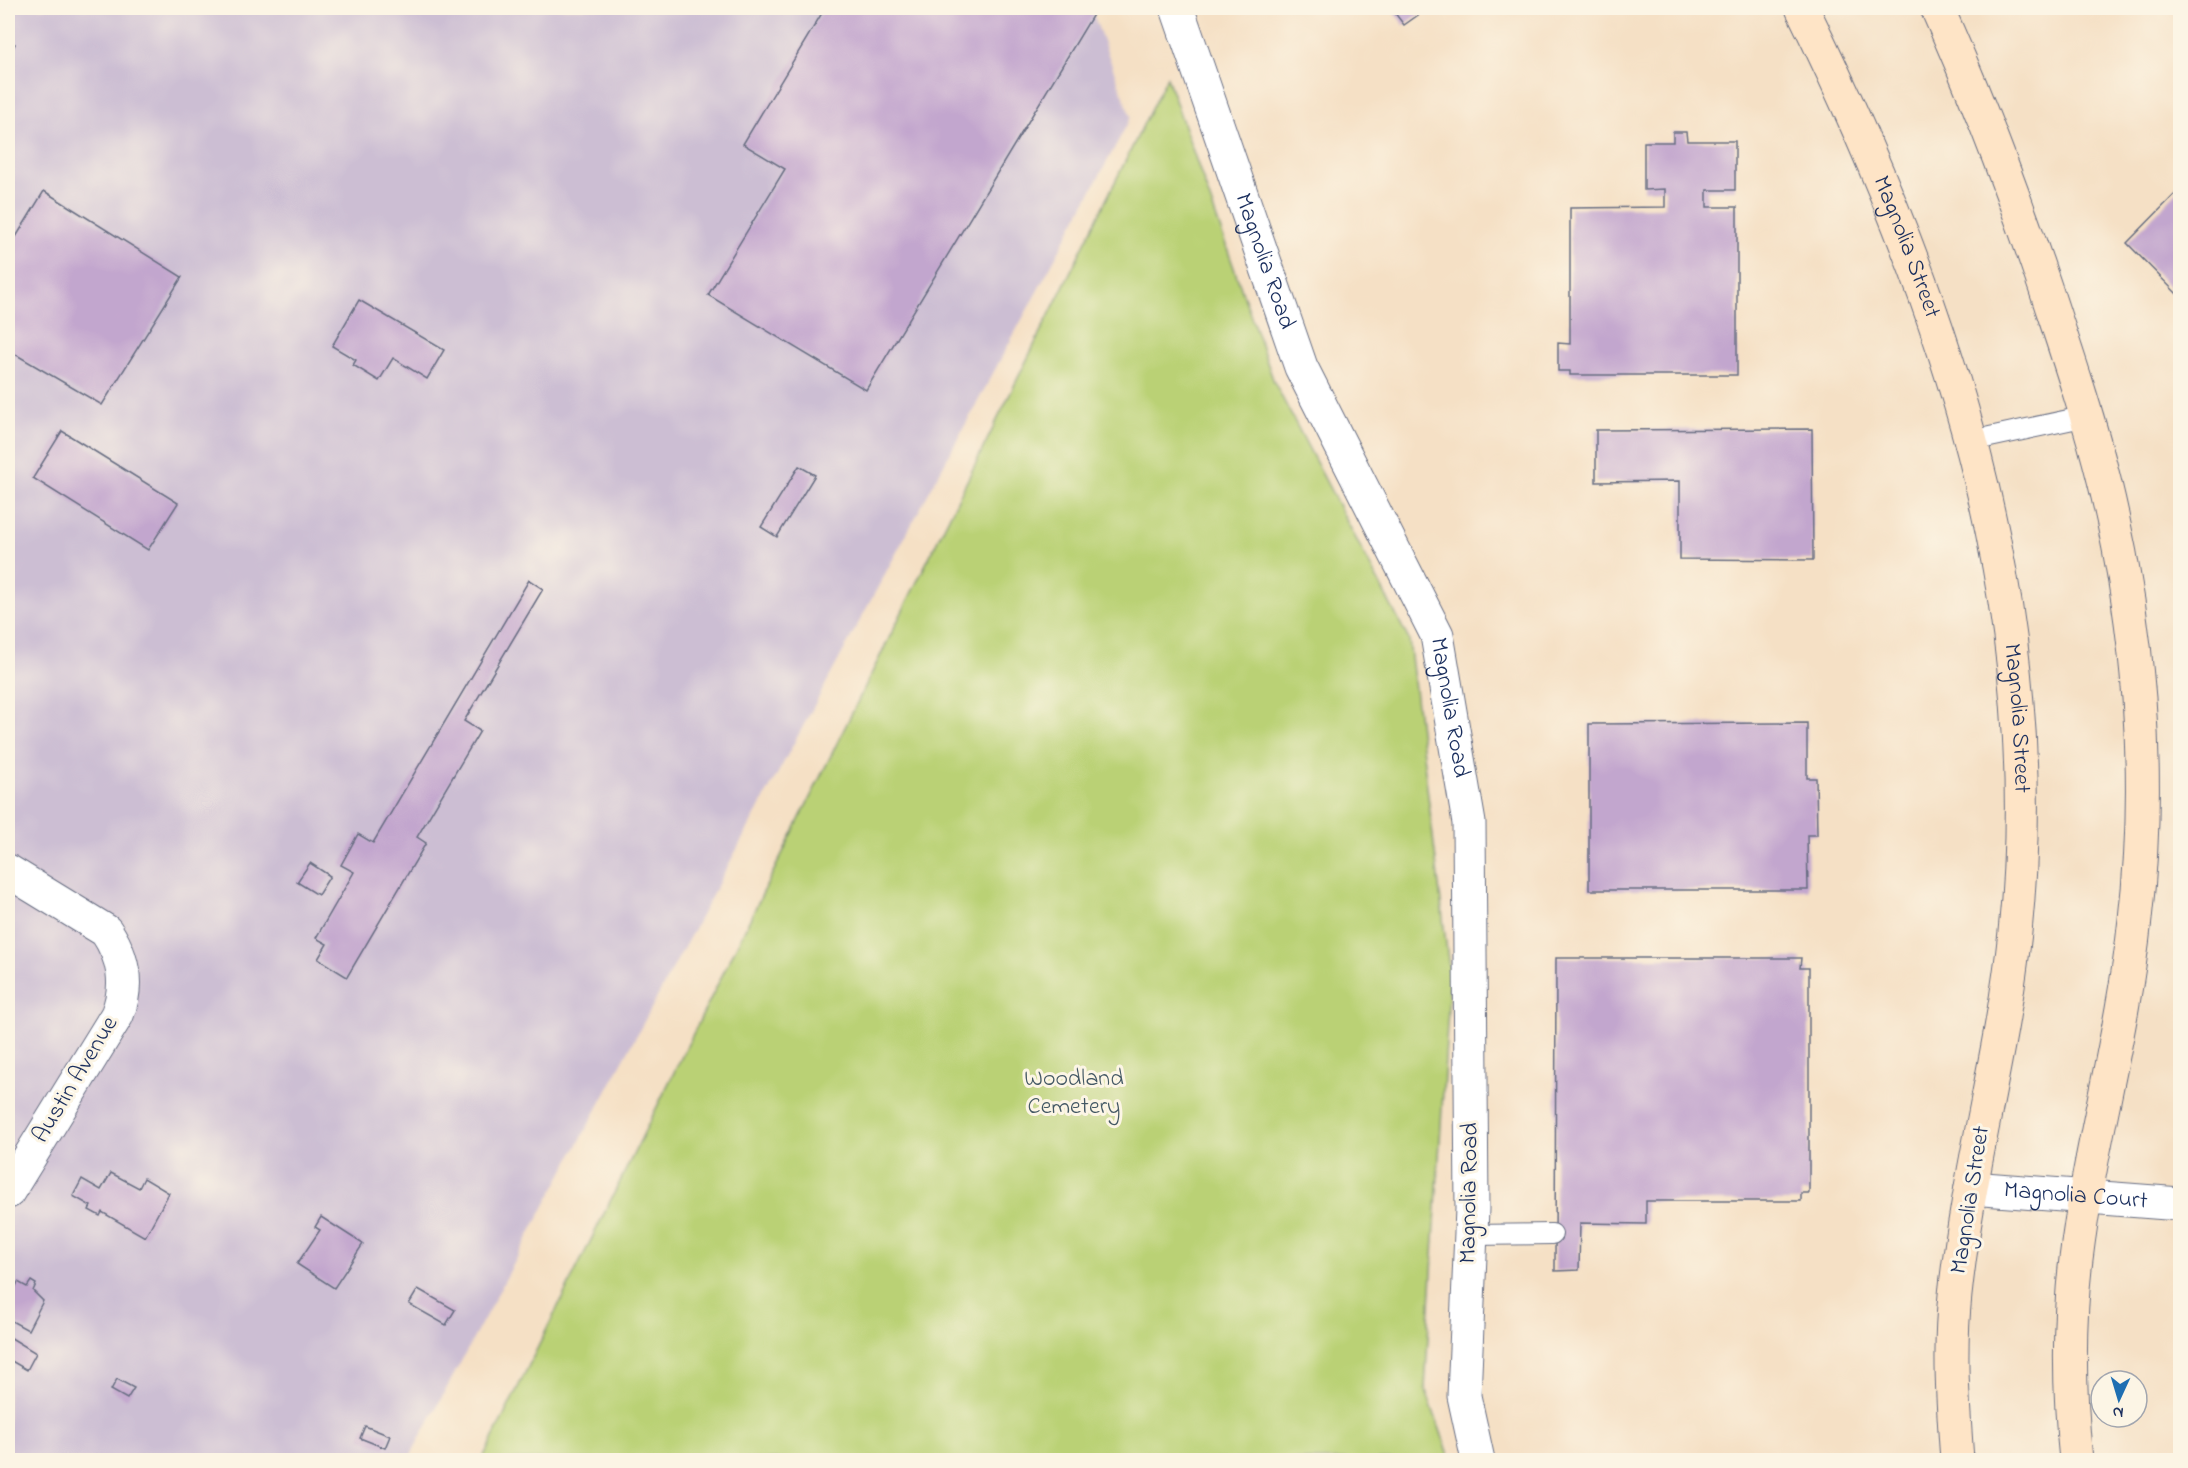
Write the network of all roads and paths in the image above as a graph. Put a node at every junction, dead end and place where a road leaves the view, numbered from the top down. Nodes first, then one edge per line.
1 (1177, 8) edge
2 (1802, 8) edge
3 (1937, 8) edge
4 (2086, 416) junction
5 (1971, 441) junction
6 (8, 871) edge
7 (1971, 1188) junction
8 (8, 1192) edge
9 (2085, 1197) junction
10 (2181, 1204) edge
11 (1552, 1234) dead end
12 (1471, 1235) junction
13 (1478, 1461) edge
14 (1957, 1461) edge
15 (2076, 1461) edge

1 - 12 street, Magnolia Road
2 - 5 main road, Magnolia Street
3 - 4 main road
4 - 5 lane
4 - 9 main road
5 - 7 main road, Magnolia Street
6 - 8 street, Austin Avenue
7 - 9 street, Magnolia Court
7 - 14 main road, Magnolia Street
9 - 10 street, Magnolia Court
9 - 15 main road
11 - 12 lane
12 - 13 street, Magnolia Road

